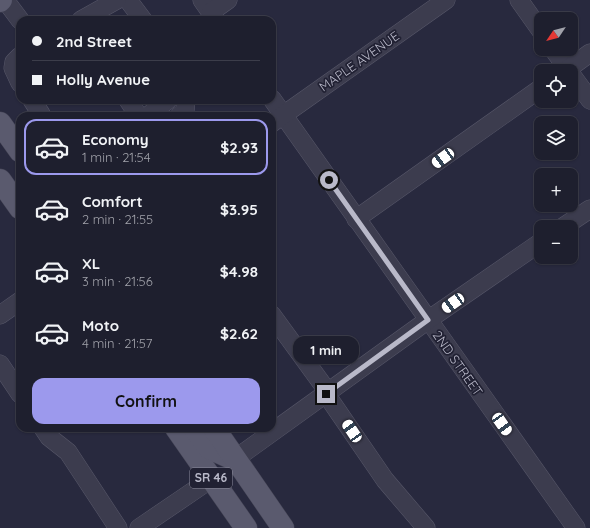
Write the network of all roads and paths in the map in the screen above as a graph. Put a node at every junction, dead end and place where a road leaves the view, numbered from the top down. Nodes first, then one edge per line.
1 (5, 0) edge
2 (117, 0) edge
3 (128, 0) edge
4 (228, 0) edge
5 (446, 0) edge
6 (519, 0) edge
7 (210, 11) edge
8 (17, 16) edge
9 (88, 16) edge
10 (140, 16) edge
11 (534, 22) edge
12 (590, 53) edge
13 (16, 60) edge
14 (577, 64) edge
15 (16, 77) edge
16 (578, 84) edge
17 (534, 93) edge
18 (590, 100) edge
19 (159, 104) edge
20 (140, 112) edge
21 (278, 119) edge
22 (0, 123) edge
23 (16, 142) edge
24 (0, 180) edge
25 (16, 202) edge
26 (590, 209) edge
27 (356, 219) junction
28 (574, 220) edge
29 (534, 247) edge
30 (16, 304) edge
31 (0, 315) edge
32 (428, 320) junction
33 (276, 321) edge
34 (0, 364) edge
35 (16, 388) edge
36 (327, 393) junction
37 (276, 430) edge
38 (46, 432) edge
39 (179, 432) edge
40 (197, 432) edge
41 (217, 432) edge
42 (273, 432) edge
43 (235, 459) junction
44 (211, 479) junction
45 (590, 524) edge
46 (118, 528) edge
47 (139, 528) edge
48 (246, 528) edge
49 (278, 528) edge
50 (282, 528) edge
51 (426, 528) edge
52 (576, 528) edge
53 (584, 528) edge

1 - 8 street
2 - 9 street
3 - 10 street
4 - 7 street
5 - 21 street, MAPLE AVENUE
6 - 11 street
12 - 14 street
13 - 15 street
16 - 18 street
17 - 27 street
19 - 20 street
21 - 27 street, 2ND STREET
22 - 23 main road
24 - 25 main road
26 - 28 street
27 - 32 street, 2ND STREET
29 - 32 street
30 - 31 street
32 - 36 street
32 - 52 street, 2ND STREET
33 - 36 street
34 - 35 street
36 - 37 street
36 - 51 street
38 - 46 street
39 - 44 main road, SR 46
40 - 43 main road
41 - 43 main road, SR 46
42 - 43 street
43 - 50 main road, SR 46
44 - 47 street
44 - 48 main road, SR 46
44 - 49 main road
45 - 53 street

